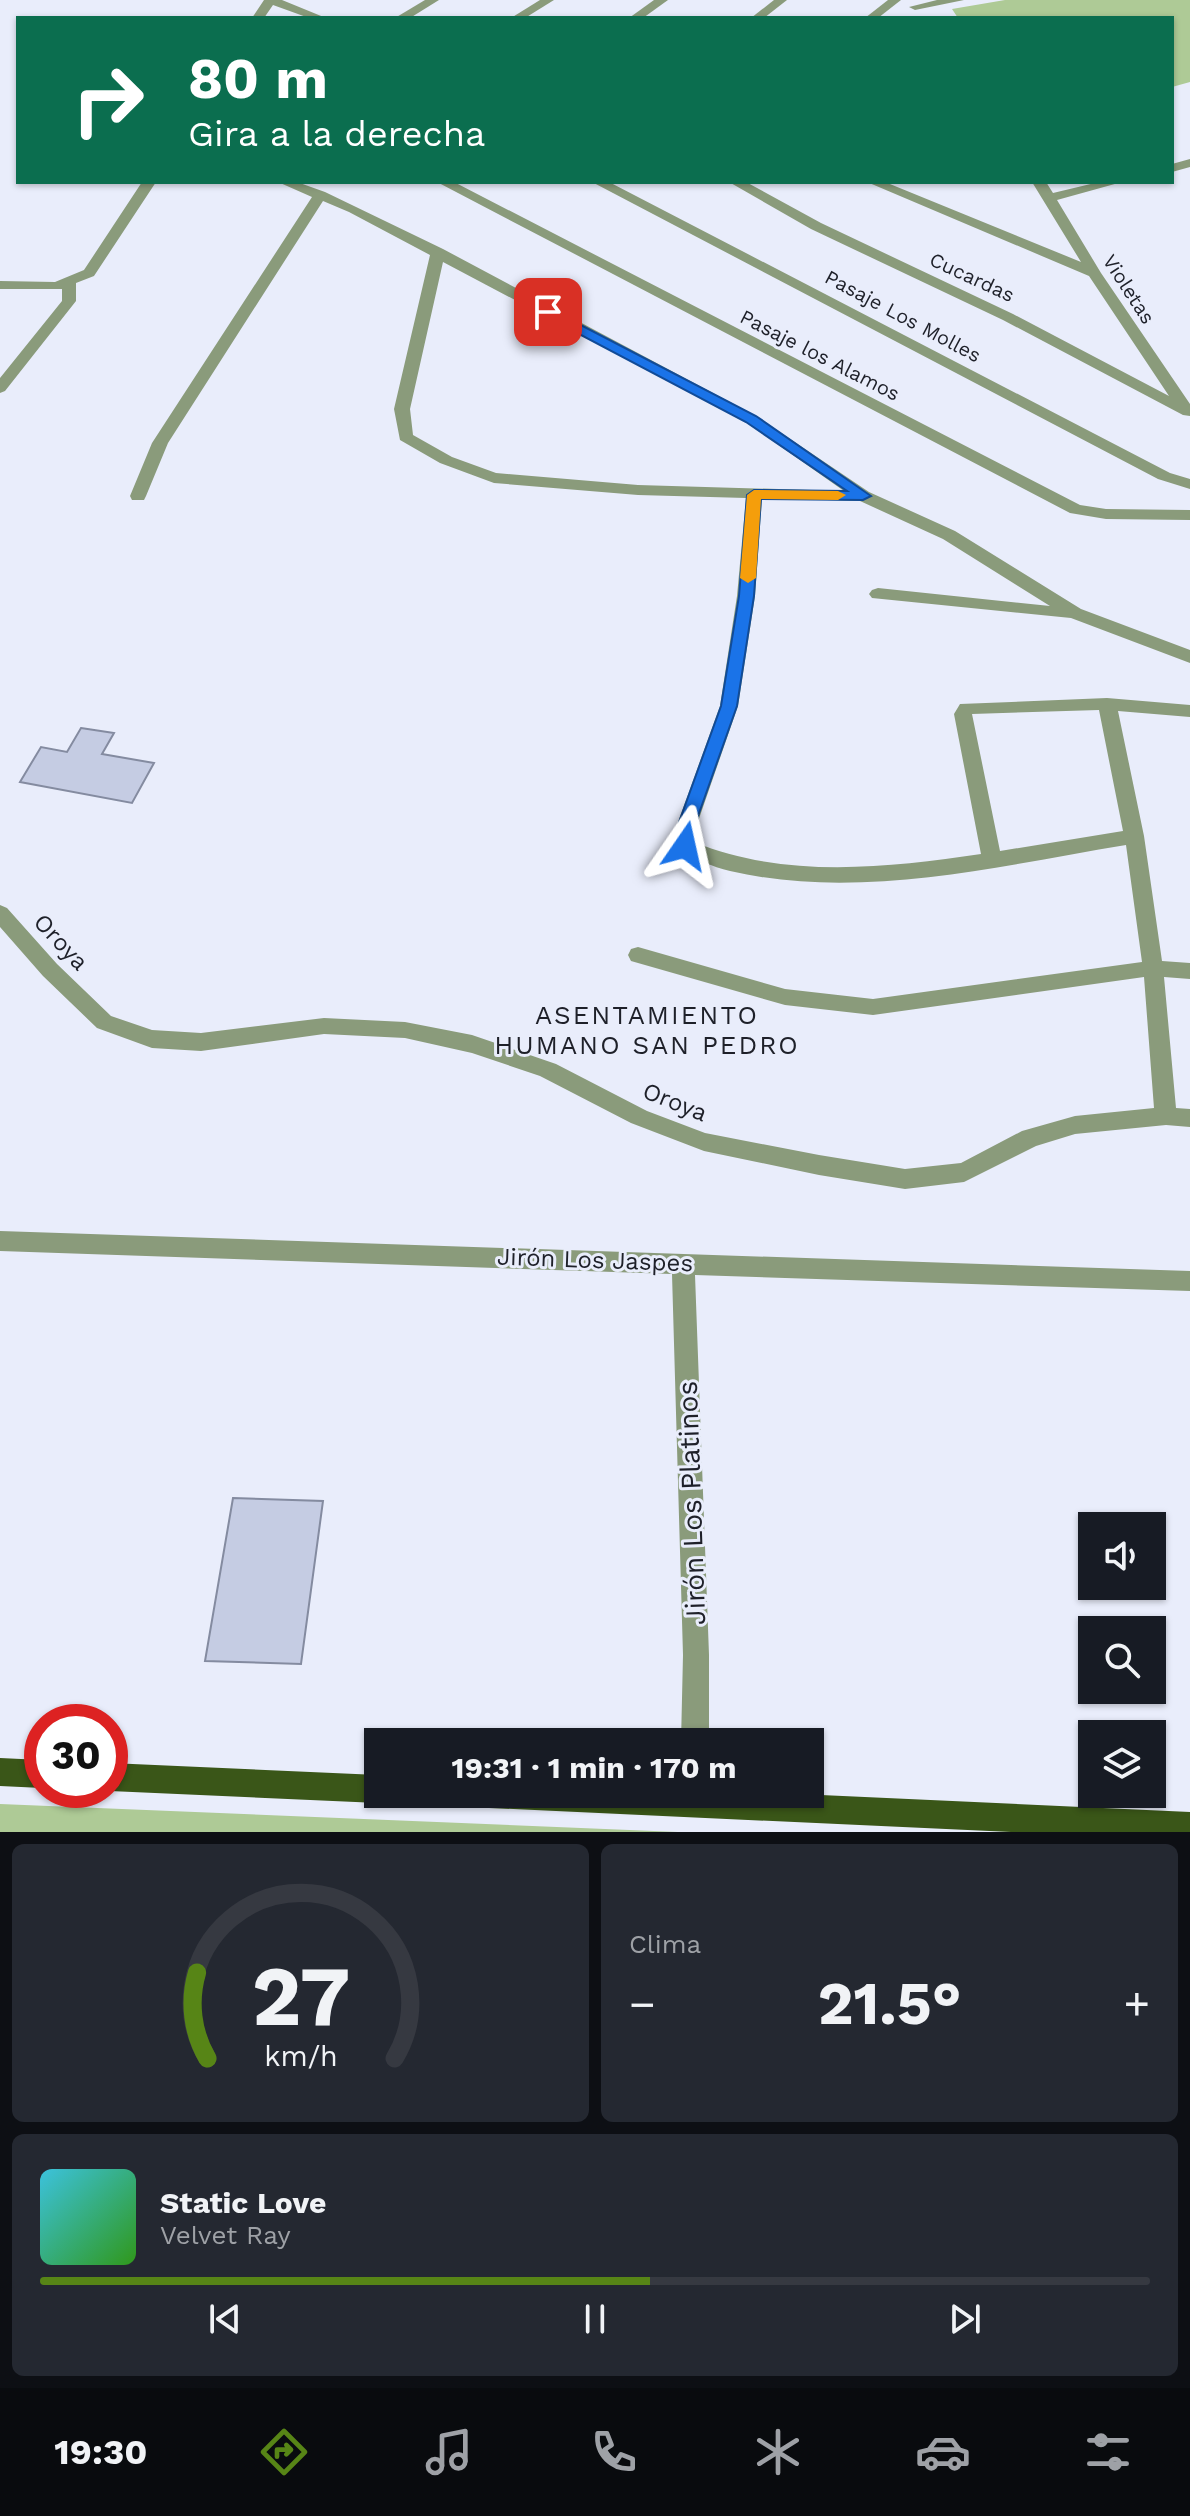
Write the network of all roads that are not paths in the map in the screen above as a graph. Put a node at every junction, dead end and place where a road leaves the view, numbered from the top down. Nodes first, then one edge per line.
1 (270, 0) edge
2 (433, 0) edge
3 (548, 0) edge
4 (662, 0) edge
5 (781, 0) edge
6 (895, 0) edge
7 (958, 0) edge
8 (913, 4) edge
9 (314, 16) edge
10 (405, 16) edge
11 (520, 16) edge
12 (638, 16) edge
13 (760, 16) edge
14 (874, 16) edge
15 (148, 184) edge
16 (290, 184) edge
17 (448, 184) edge
18 (603, 184) edge
19 (740, 184) edge
20 (879, 184) edge
21 (1040, 184) edge
22 (1107, 184) edge
23 (320, 195) junction
24 (1050, 198) junction
25 (438, 252) junction
26 (1094, 273) junction
27 (69, 283) junction
28 (0, 285) edge
29 (0, 388) edge
30 (1189, 414) edge
31 (1190, 484) edge
32 (754, 495) junction
33 (138, 496) dead end
34 (863, 496) junction
35 (1190, 515) edge
36 (878, 594) dead end
37 (1075, 613) junction
38 (1190, 657) edge
39 (1107, 704) junction
40 (1190, 711) edge
41 (1134, 836) junction
42 (992, 860) junction
43 (0, 913) edge
44 (638, 955) dead end
45 (1153, 968) junction
46 (1190, 971) edge
47 (1166, 1116) junction
48 (1190, 1118) edge
49 (0, 1241) edge
50 (683, 1263) junction
51 (1190, 1281) edge
52 (695, 1728) edge
53 (0, 1772) edge
54 (24, 1773) edge
55 (128, 1778) edge
56 (364, 1788) edge
57 (824, 1806) edge
58 (1190, 1826) edge

1 - 9 street
2 - 10 street
3 - 11 street
4 - 12 street
5 - 13 street
6 - 14 street
7 - 8 street
15 - 27 street
16 - 23 street
17 - 35 street, Pasaje los Alamos
18 - 31 street, Pasaje Los Molles
19 - 30 street, Cucardas
20 - 26 street
21 - 24 street, Violetas
22 - 24 street
23 - 25 street
23 - 33 street
24 - 26 street, Violetas
25 - 32 street
25 - 34 street
26 - 30 street, Violetas
27 - 28 street
27 - 29 street
32 - 34 street
32 - 42 street
34 - 37 street
36 - 37 street
37 - 38 street
39 - 40 street
39 - 41 street
39 - 42 street
41 - 42 street
41 - 45 street
43 - 47 street, Oroya
44 - 45 street
45 - 46 street
45 - 47 street
47 - 48 street, Oroya
49 - 50 street, Jirón Los Jaspes
50 - 51 street, Jirón Los Jaspes
50 - 52 street, Jirón Los Platinos
53 - 54 main road
55 - 56 main road
57 - 58 main road

